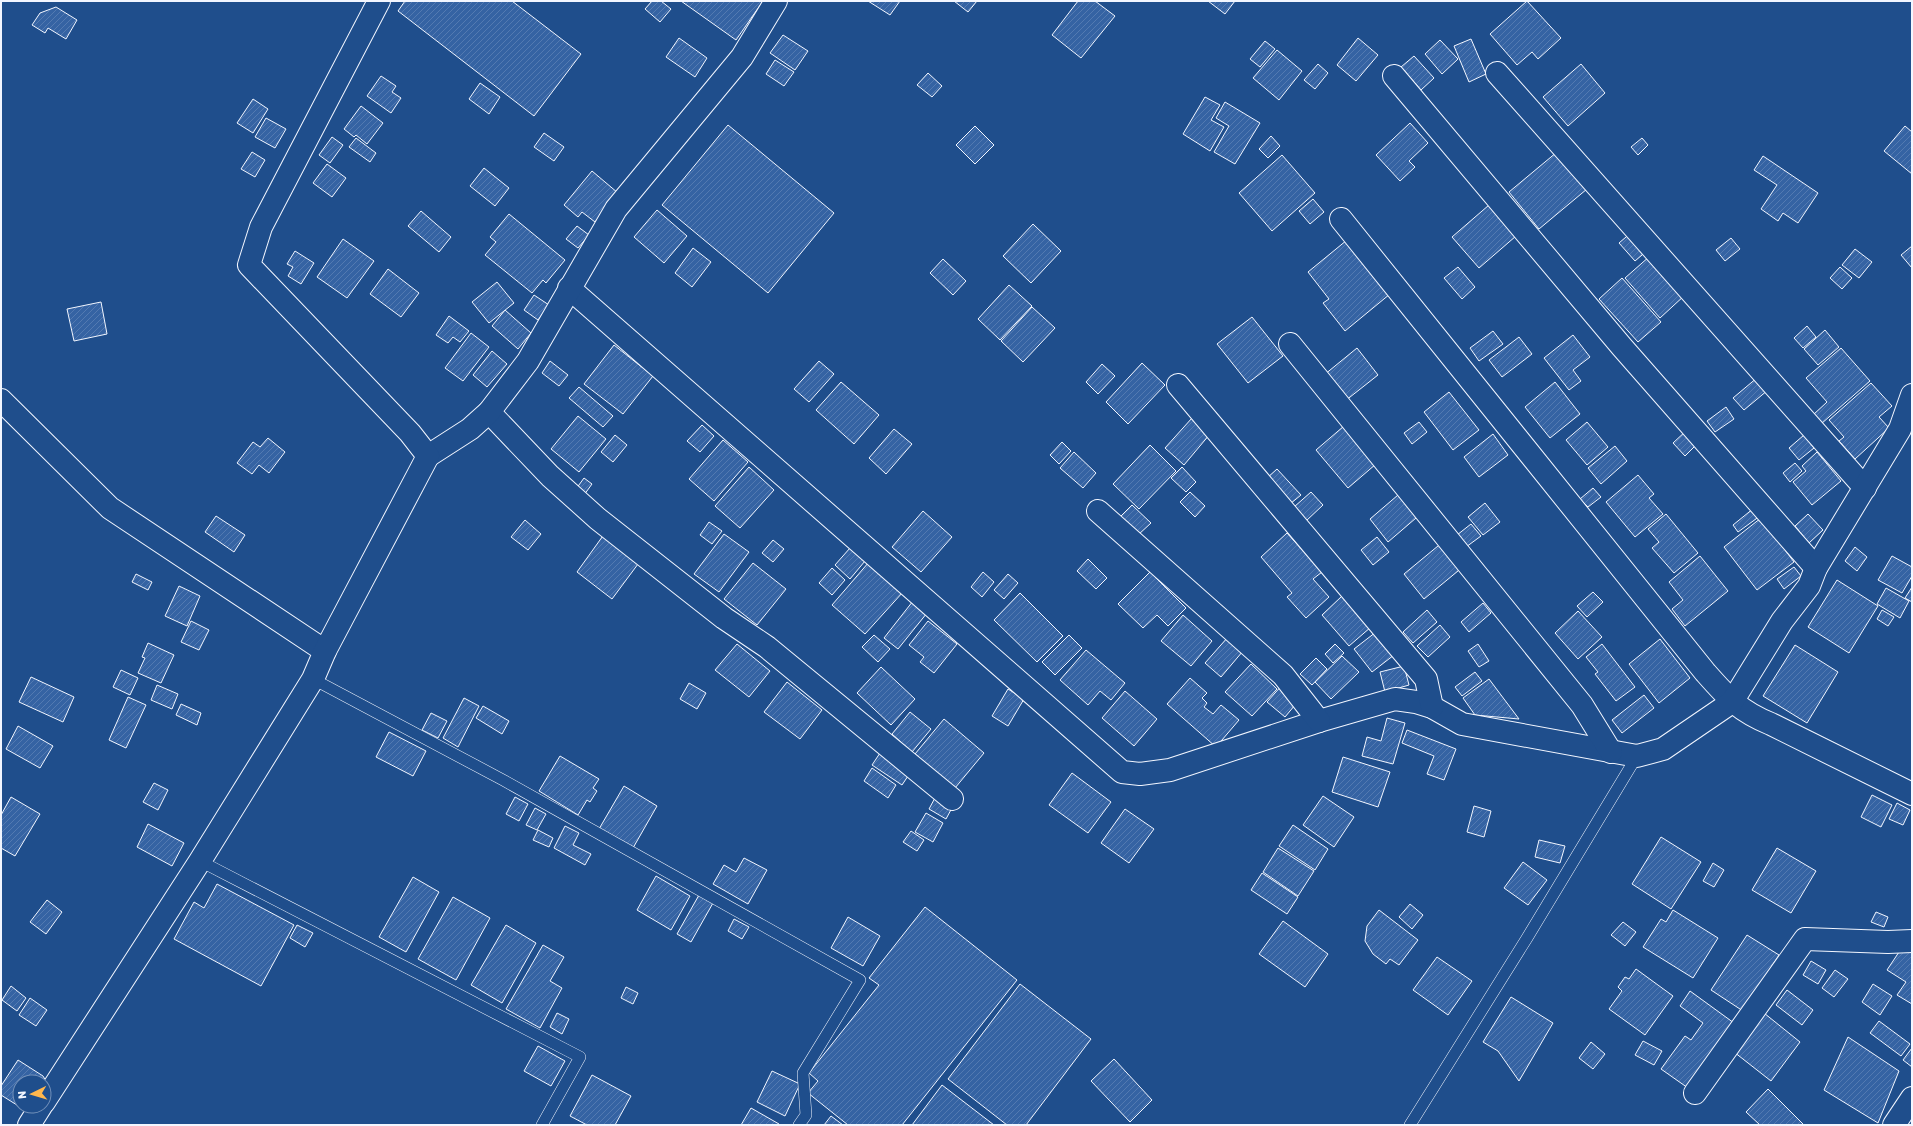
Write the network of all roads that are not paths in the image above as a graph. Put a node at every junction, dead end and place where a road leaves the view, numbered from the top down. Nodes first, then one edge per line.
1 (379, 1) edge
2 (776, 1) edge
3 (1497, 73) dead end
4 (1394, 76) dead end
5 (1341, 219) dead end
6 (569, 288) junction
7 (1290, 344) dead end
8 (1178, 385) dead end
9 (1912, 395) edge
10 (1, 400) edge
11 (489, 412) junction
12 (428, 456) junction
13 (1865, 488) junction
14 (1098, 511) dead end
15 (1816, 568) junction
16 (325, 651) junction
17 (313, 679) junction
18 (1732, 702) junction
19 (1432, 707) junction
20 (1319, 721) junction
21 (1611, 752) junction
22 (1637, 756) junction
23 (1912, 794) edge
24 (952, 798) dead end
25 (200, 861) junction
26 (1912, 941) edge
27 (52, 1090) edge
28 (1695, 1093) dead end
29 (1912, 1098) edge
30 (36, 1114) edge
31 (29, 1125) edge
32 (542, 1125) edge
33 (799, 1125) edge
34 (1410, 1125) edge
35 (1894, 1125) edge

1 - 12 street
2 - 6 street
3 - 13 street
4 - 15 street
5 - 18 street
6 - 11 street
6 - 20 street
7 - 21 street
8 - 19 street
9 - 13 street
10 - 16 street
11 - 12 street
11 - 24 street
12 - 16 street
13 - 15 street
14 - 20 street
15 - 18 street
16 - 17 street
17 - 25 street
17 - 33 lane
18 - 22 street
18 - 23 street
19 - 20 street
19 - 21 street
21 - 22 street
22 - 34 lane
25 - 27 street
25 - 32 lane
26 - 28 street
29 - 35 street
30 - 31 street

